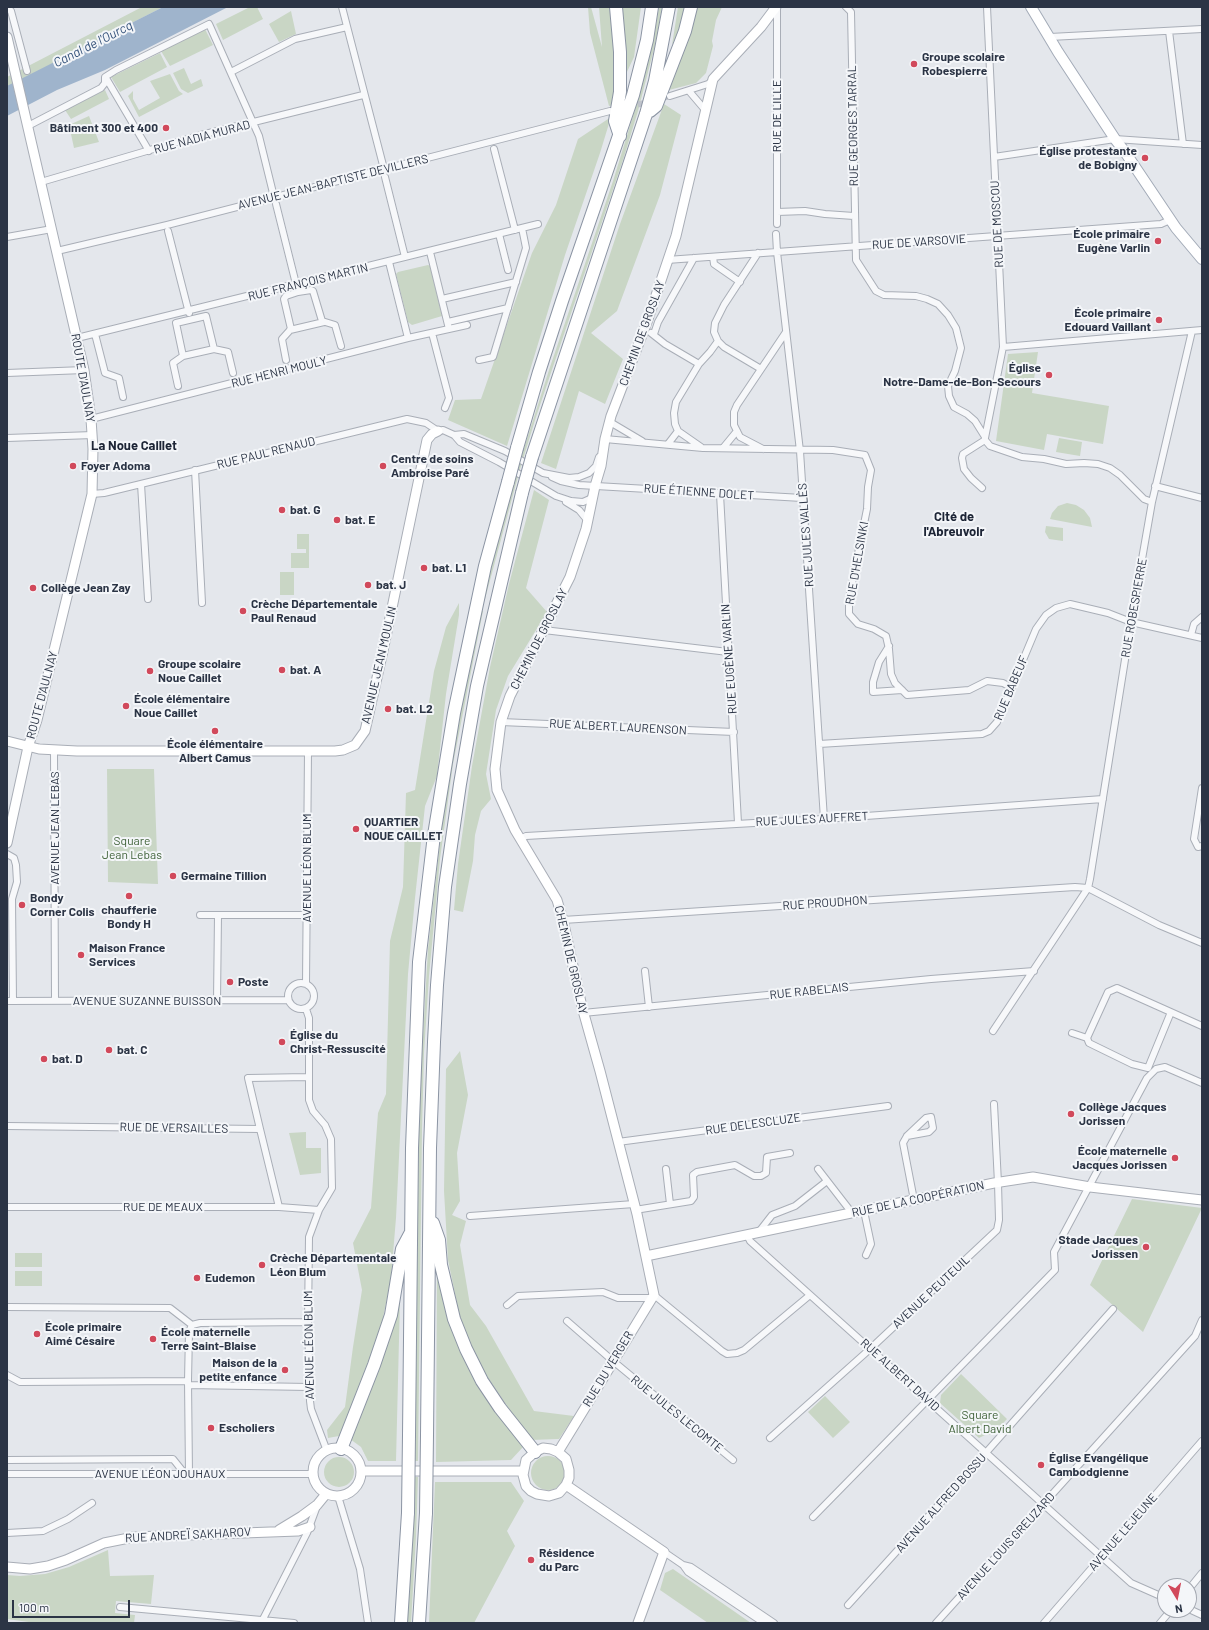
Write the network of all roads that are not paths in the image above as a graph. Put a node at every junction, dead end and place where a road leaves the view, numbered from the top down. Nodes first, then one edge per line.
1 (342, 7) edge
2 (616, 7) edge
3 (652, 7) edge
4 (670, 7) edge
5 (691, 7) edge
6 (776, 7) edge
7 (846, 7) edge
8 (987, 7) edge
9 (1031, 7) edge
10 (7, 8) edge
11 (347, 27) junction
12 (1202, 29) edge
13 (1169, 31) junction
14 (7, 37) edge
15 (1050, 37) junction
16 (27, 71) dead end
17 (231, 72) junction
18 (105, 77) junction
19 (713, 79) junction
20 (689, 91) junction
21 (363, 94) junction
22 (670, 96) tunnel mouth
23 (610, 111) dead end
24 (706, 111) junction
25 (646, 114) junction
26 (253, 123) junction
27 (28, 126) junction
28 (620, 136) junction
29 (1115, 140) junction
30 (1183, 144) junction
31 (1202, 145) edge
32 (494, 148) dead end
33 (149, 151) junction
34 (994, 157) junction
35 (384, 169) junction
36 (386, 177) dead end
37 (41, 182) junction
38 (274, 197) junction
39 (276, 204) dead end
40 (777, 212) junction
41 (854, 216) junction
42 (1170, 220) junction
43 (538, 224) dead end
44 (777, 224) dead end
45 (522, 228) junction
46 (52, 229) junction
47 (515, 230) junction
48 (168, 232) dead end
49 (500, 234) junction
50 (776, 234) dead end
51 (7, 237) edge
52 (998, 237) junction
53 (856, 247) junction
54 (57, 251) junction
55 (430, 252) junction
56 (777, 252) junction
57 (758, 253) junction
58 (713, 257) junction
59 (405, 258) junction
60 (694, 258) junction
61 (1202, 259) edge
62 (667, 260) junction
63 (389, 262) junction
64 (508, 270) dead end
65 (516, 282) junction
66 (740, 282) junction
67 (296, 285) junction
68 (298, 292) junction
69 (442, 299) junction
70 (508, 308) junction
71 (188, 311) junction
72 (191, 319) junction
73 (324, 322) junction
74 (448, 322) junction
75 (467, 325) dead end
76 (449, 329) junction
77 (644, 329) junction
78 (290, 330) junction
79 (1202, 330) edge
80 (1192, 331) junction
81 (786, 332) junction
82 (432, 333) junction
83 (95, 334) junction
84 (654, 334) junction
85 (77, 338) junction
86 (408, 338) junction
87 (718, 341) junction
88 (341, 346) dead end
89 (1003, 347) junction
90 (214, 349) junction
91 (183, 356) junction
92 (286, 360) dead end
93 (479, 360) dead end
94 (699, 364) junction
95 (761, 369) junction
96 (84, 370) junction
97 (7, 373) edge
98 (234, 373) dead end
99 (178, 386) dead end
100 (123, 397) dead end
101 (445, 408) dead end
102 (92, 419) junction
103 (610, 422) junction
104 (438, 431) junction
105 (678, 431) junction
106 (737, 431) junction
107 (93, 435) junction
108 (454, 435) junction
109 (7, 438) edge
110 (605, 439) junction
111 (985, 439) junction
112 (646, 443) junction
113 (668, 444) junction
114 (703, 448) junction
115 (723, 448) junction
116 (766, 450) junction
117 (800, 451) junction
118 (195, 470) junction
119 (543, 473) junction
120 (140, 484) junction
121 (595, 486) junction
122 (1155, 486) junction
123 (982, 488) dead end
124 (92, 494) junction
125 (720, 494) junction
126 (556, 496) junction
127 (592, 498) junction
128 (802, 498) junction
129 (1202, 498) edge
130 (1152, 502) junction
131 (588, 521) junction
132 (148, 599) dead end
133 (202, 603) dead end
134 (1202, 617) edge
135 (1131, 622) junction
136 (544, 630) junction
137 (1191, 635) junction
138 (1202, 638) edge
139 (888, 646) junction
140 (728, 652) junction
141 (1012, 688) junction
142 (902, 690) junction
143 (502, 722) junction
144 (734, 732) junction
145 (7, 741) edge
146 (819, 744) junction
147 (28, 747) junction
148 (54, 750) junction
149 (308, 752) junction
150 (1202, 788) edge
151 (1103, 799) junction
152 (824, 819) junction
153 (738, 823) junction
154 (520, 839) junction
155 (7, 843) edge
156 (1202, 846) edge
157 (7, 854) edge
158 (1088, 888) junction
159 (200, 915) dead end
160 (218, 915) junction
161 (307, 915) junction
162 (564, 920) junction
163 (1202, 943) edge
164 (645, 971) dead end
165 (1034, 971) junction
166 (306, 984) junction
167 (288, 1000) junction
168 (10, 1001) edge
169 (55, 1001) junction
170 (217, 1001) junction
171 (649, 1007) junction
172 (306, 1009) junction
173 (1171, 1012) junction
174 (583, 1013) junction
175 (1202, 1026) edge
176 (993, 1031) dead end
177 (1072, 1033) dead end
178 (1087, 1038) junction
179 (1152, 1070) junction
180 (308, 1077) junction
181 (1202, 1083) edge
182 (994, 1104) dead end
183 (888, 1106) dead end
184 (7, 1126) edge
185 (260, 1129) junction
186 (907, 1136) dead end
187 (618, 1142) junction
188 (790, 1154) dead end
189 (666, 1169) dead end
190 (818, 1169) dead end
191 (827, 1181) junction
192 (998, 1183) junction
193 (1090, 1187) junction
194 (914, 1200) junction
195 (1202, 1200) edge
196 (670, 1204) junction
197 (7, 1207) edge
198 (279, 1207) junction
199 (634, 1207) junction
200 (319, 1210) junction
201 (864, 1211) junction
202 (852, 1213) junction
203 (430, 1216) junction
204 (470, 1216) dead end
205 (411, 1233) junction
206 (758, 1233) junction
207 (747, 1235) junction
208 (646, 1256) junction
209 (866, 1256) dead end
210 (653, 1293) junction
211 (810, 1295) junction
212 (507, 1305) dead end
213 (7, 1307) edge
214 (1112, 1309) dead end
215 (1202, 1320) edge
216 (567, 1321) dead end
217 (308, 1322) junction
218 (192, 1325) junction
219 (870, 1348) junction
220 (613, 1361) junction
221 (7, 1375) edge
222 (188, 1383) junction
223 (309, 1387) junction
224 (927, 1400) junction
225 (770, 1438) dead end
226 (1202, 1441) edge
227 (341, 1449) junction
228 (327, 1451) junction
229 (535, 1452) junction
230 (558, 1452) junction
231 (986, 1452) junction
232 (7, 1460) edge
233 (733, 1460) dead end
234 (361, 1471) junction
235 (523, 1471) junction
236 (7, 1474) edge
237 (187, 1474) junction
238 (313, 1474) junction
239 (566, 1485) junction
240 (326, 1494) junction
241 (338, 1496) junction
242 (92, 1502) dead end
243 (1044, 1504) junction
244 (317, 1506) junction
245 (813, 1517) dead end
246 (310, 1527) junction
247 (279, 1530) junction
248 (298, 1531) junction
249 (7, 1533) edge
250 (301, 1546) junction
251 (664, 1552) junction
252 (1102, 1557) junction
253 (683, 1565) junction
254 (7, 1567) edge
255 (1157, 1594) edge
256 (848, 1605) dead end
257 (120, 1607) dead end
258 (261, 1622) edge
259 (294, 1623) edge
260 (368, 1623) edge
261 (401, 1623) edge
262 (419, 1623) edge
263 (638, 1623) edge
264 (764, 1623) edge
265 (774, 1623) edge
266 (936, 1623) edge
267 (1044, 1623) edge

1 - 11 street
2 - 28 highway
3 - 28 highway
4 - 25 highway
5 - 25 highway
6 - 19 street
6 - 40 street, RUE DE LILLE
7 - 41 street, RUE GEORGES TARRAL
8 - 34 street, RUE DE MOSCOU
9 - 15 main road
10 - 16 street
11 - 17 street
11 - 21 street
12 - 13 street
13 - 15 street
13 - 30 street
14 - 27 street, ROUTE D'AULNAY
15 - 29 main road
17 - 18 street
17 - 26 street
18 - 27 street
18 - 33 street
19 - 20 street
19 - 24 street, CHEMIN DE GROSLAY
20 - 22 street
20 - 24 street
21 - 26 street, RUE NADIA MURAD
21 - 35 street
23 - 35 street, AVENUE JEAN-BAPTISTE DEVILLERS
24 - 62 street, CHEMIN DE GROSLAY
25 - 203 highway, bridge
26 - 33 street, RUE NADIA MURAD
26 - 38 street
27 - 37 street, ROUTE D'AULNAY
28 - 205 highway, bridge
29 - 30 street
29 - 34 street
29 - 42 main road
30 - 31 street
32 - 47 street
33 - 37 street, RUE NADIA MURAD
34 - 52 street, RUE DE MOSCOU
35 - 38 street, AVENUE JEAN-BAPTISTE DEVILLERS
36 - 59 street
37 - 46 street, ROUTE D'AULNAY
38 - 54 street, AVENUE JEAN-BAPTISTE DEVILLERS
39 - 67 street
40 - 41 street
40 - 44 street, RUE DE LILLE
41 - 53 street, RUE GEORGES TARRAL
42 - 52 street, RUE DE VARSOVIE
42 - 61 main road
43 - 45 street, RUE FRANÇOIS MARTIN
45 - 47 street, RUE FRANÇOIS MARTIN
45 - 65 street
46 - 51 street
46 - 54 street, ROUTE D'AULNAY
47 - 49 street, RUE FRANÇOIS MARTIN
48 - 71 street
49 - 55 street, RUE FRANÇOIS MARTIN
49 - 64 street
50 - 56 street
52 - 53 street, RUE DE VARSOVIE
52 - 89 street, RUE DE MOSCOU
53 - 56 street, RUE DE VARSOVIE
53 - 111 street, RUE GEORGES TARRAL
54 - 85 street, ROUTE D'AULNAY
55 - 59 street, RUE FRANÇOIS MARTIN
55 - 69 street
56 - 57 street, RUE DE VARSOVIE
56 - 81 street, RUE JULES VALLÈS
57 - 58 street, RUE DE VARSOVIE
57 - 66 street
58 - 60 street, RUE DE VARSOVIE
58 - 66 street
59 - 63 street, RUE FRANÇOIS MARTIN
60 - 62 street, RUE DE VARSOVIE
60 - 84 street
62 - 77 street, CHEMIN DE GROSLAY
63 - 67 street, RUE FRANÇOIS MARTIN
63 - 86 street
65 - 69 street
65 - 70 street
66 - 87 street
67 - 68 street
67 - 71 street, RUE FRANÇOIS MARTIN
68 - 73 street
68 - 78 street
69 - 74 street
70 - 74 street
70 - 93 street
71 - 72 street
71 - 83 street, RUE FRANÇOIS MARTIN
72 - 90 street
72 - 91 street
73 - 78 street
73 - 88 street
74 - 76 street
75 - 76 street, RUE HENRI MOULY
76 - 82 street, RUE HENRI MOULY
77 - 84 street
77 - 103 street, CHEMIN DE GROSLAY
78 - 92 street
79 - 80 street
80 - 89 street
80 - 122 street, RUE ROBESPIERRE
81 - 95 street
81 - 117 street, RUE JULES VALLÈS
82 - 86 street, RUE HENRI MOULY
82 - 101 street
83 - 85 street, RUE FRANÇOIS MARTIN
83 - 100 street
84 - 94 street
85 - 96 street, ROUTE D'AULNAY
86 - 102 street, RUE HENRI MOULY
87 - 94 street
87 - 95 street
89 - 111 street, RUE DE MOSCOU
90 - 91 street
90 - 98 street
91 - 99 street
94 - 105 street
95 - 106 street
96 - 97 street
96 - 102 street, ROUTE D'AULNAY
102 - 107 street, ROUTE D'AULNAY
103 - 110 street, CHEMIN DE GROSLAY
103 - 112 street
104 - 108 street, RUE PAUL RENAUD
104 - 118 street, RUE PAUL RENAUD
104 - 149 street, AVENUE JEAN MOULIN
105 - 113 street
105 - 114 street
106 - 115 street
106 - 116 street
107 - 109 street
107 - 124 street, ROUTE D'AULNAY
108 - 119 street, RUE PAUL RENAUD
108 - 126 street
110 - 112 street
110 - 119 street
110 - 121 street, CHEMIN DE GROSLAY
111 - 123 street
111 - 130 street
112 - 113 street
113 - 114 street
114 - 115 street
115 - 116 street
116 - 117 street
117 - 128 street, RUE JULES VALLÈS
117 - 139 street, RUE D'HELSINKI
118 - 120 street, RUE PAUL RENAUD
118 - 133 street
119 - 121 street, RUE ÉTIENNE DOLET
120 - 124 street, RUE PAUL RENAUD
120 - 132 street
121 - 125 street, RUE ÉTIENNE DOLET
121 - 127 street, CHEMIN DE GROSLAY
122 - 129 street
122 - 130 street, RUE ROBESPIERRE
124 - 147 street, ROUTE D'AULNAY
125 - 128 street, RUE ÉTIENNE DOLET
125 - 140 street, RUE EUGÈNE VARLIN
126 - 127 street
126 - 131 street
127 - 131 street, CHEMIN DE GROSLAY
128 - 146 street, RUE JULES VALLÈS
130 - 135 street, RUE ROBESPIERRE
131 - 136 street, CHEMIN DE GROSLAY
134 - 137 street
135 - 137 street, RUE BABEUF
135 - 141 street, RUE BABEUF
135 - 151 street, RUE ROBESPIERRE
136 - 140 street
136 - 143 street, CHEMIN DE GROSLAY
137 - 138 street, RUE BABEUF
139 - 142 street, RUE D'HELSINKI
139 - 142 street
140 - 144 street, RUE EUGÈNE VARLIN
141 - 142 street
141 - 146 street, RUE BABEUF
143 - 144 street, RUE ALBERT LAURENSON
143 - 154 street, CHEMIN DE GROSLAY
144 - 153 street, RUE EUGÈNE VARLIN
145 - 147 street, AVENUE JEAN MOULIN
146 - 152 street, RUE JULES VALLÈS
147 - 148 street, AVENUE JEAN MOULIN
147 - 155 street, ROUTE D'AULNAY
148 - 149 street, AVENUE JEAN MOULIN
148 - 169 street, AVENUE JEAN LEBAS
149 - 161 street, AVENUE LÉON BLUM
150 - 156 street
151 - 152 street, RUE JULES AUFFRET
151 - 158 street, RUE ROBESPIERRE
152 - 153 street, RUE JULES AUFFRET
153 - 154 street, RUE JULES AUFFRET
154 - 162 street, CHEMIN DE GROSLAY
157 - 168 street
158 - 162 street, RUE PROUDHON
158 - 163 street
158 - 165 street
159 - 160 street
160 - 161 street
160 - 170 street
161 - 166 street, AVENUE LÉON BLUM
162 - 174 street, CHEMIN DE GROSLAY
164 - 171 street
165 - 171 street, RUE RABELAIS
165 - 176 street
166 - 167 street
166 - 172 street, AVENUE LÉON BLUM
167 - 170 street, AVENUE SUZANNE BUISSON
167 - 172 street
168 - 169 street, AVENUE SUZANNE BUISSON
169 - 170 street, AVENUE SUZANNE BUISSON
171 - 174 street, RUE RABELAIS
172 - 180 street, AVENUE LÉON BLUM
173 - 175 street
173 - 178 street
173 - 179 street
174 - 187 street, CHEMIN DE GROSLAY
177 - 178 street
178 - 179 street
179 - 181 street
179 - 193 street
180 - 185 street
180 - 200 street, AVENUE LÉON BLUM
182 - 192 street, AVENUE PEUTEUIL
183 - 187 street, RUE DELESCLUZE
184 - 185 street, RUE DE VERSAILLES
185 - 198 street
186 - 194 street
187 - 199 street, CHEMIN DE GROSLAY
188 - 196 street
189 - 196 street
190 - 191 street
191 - 202 street
191 - 206 street
192 - 193 street, RUE DE LA COOPÉRATION
192 - 194 street, RUE DE LA COOPÉRATION
192 - 219 street, AVENUE PEUTEUIL
193 - 195 street, RUE DE LA COOPÉRATION
193 - 224 street
194 - 201 street, RUE DE LA COOPÉRATION
196 - 199 street
197 - 198 street, RUE DE MEAUX
198 - 200 street, RUE DE MEAUX
199 - 204 street
199 - 208 street, CHEMIN DE GROSLAY
200 - 217 street, AVENUE LÉON BLUM
201 - 202 street, RUE DE LA COOPÉRATION
201 - 209 street
202 - 206 street, RUE DE LA COOPÉRATION
203 - 229 highway
203 - 262 highway, bridge
205 - 227 highway
205 - 261 highway, bridge
206 - 207 street, RUE DE LA COOPÉRATION
207 - 208 street
207 - 211 street, RUE ALBERT DAVID
208 - 210 street, CHEMIN DE GROSLAY
210 - 211 street
210 - 212 street
210 - 220 street, RUE DU VERGER
211 - 219 street, RUE ALBERT DAVID
213 - 218 street
214 - 231 street, AVENUE ALFRED BOSSU
215 - 243 street, AVENUE LOUIS GREUZARD
216 - 220 street, RUE JULES LECOMTE
217 - 218 street
217 - 223 street, AVENUE LÉON BLUM
218 - 222 street
219 - 224 street, RUE ALBERT DAVID
219 - 225 street, AVENUE PEUTEUIL
220 - 230 street, RUE DU VERGER
220 - 233 street, RUE JULES LECOMTE
221 - 222 street
222 - 223 street
222 - 237 street
223 - 228 street, AVENUE LÉON BLUM
224 - 231 street, RUE ALBERT DAVID
224 - 245 street
226 - 252 street, AVENUE LEJEUNE
227 - 228 street
227 - 234 street
228 - 238 street
229 - 230 street
229 - 235 street
230 - 239 street
231 - 243 street, RUE ALBERT DAVID
231 - 256 street, AVENUE ALFRED BOSSU
232 - 237 street
234 - 235 street
234 - 241 street
235 - 239 street
236 - 237 street, AVENUE LÉON JOUHAUX
237 - 238 street, AVENUE LÉON JOUHAUX
238 - 240 street
239 - 251 street
240 - 241 street
240 - 244 street, RUE ANDREÏ SAKHAROV
241 - 260 street
242 - 249 street
243 - 252 street, RUE ALBERT DAVID
243 - 266 street, AVENUE LOUIS GREUZARD
244 - 246 street
244 - 247 street, RUE ANDREÏ SAKHAROV
246 - 248 street, RUE ANDREÏ SAKHAROV
246 - 250 street
247 - 248 street, RUE ANDREÏ SAKHAROV
247 - 254 street, RUE ANDREÏ SAKHAROV
248 - 250 street
250 - 258 street
251 - 253 street
251 - 263 street
252 - 255 street, RUE ALBERT DAVID
252 - 267 street, AVENUE LEJEUNE
253 - 264 street
253 - 265 street
257 - 258 street
258 - 259 street

